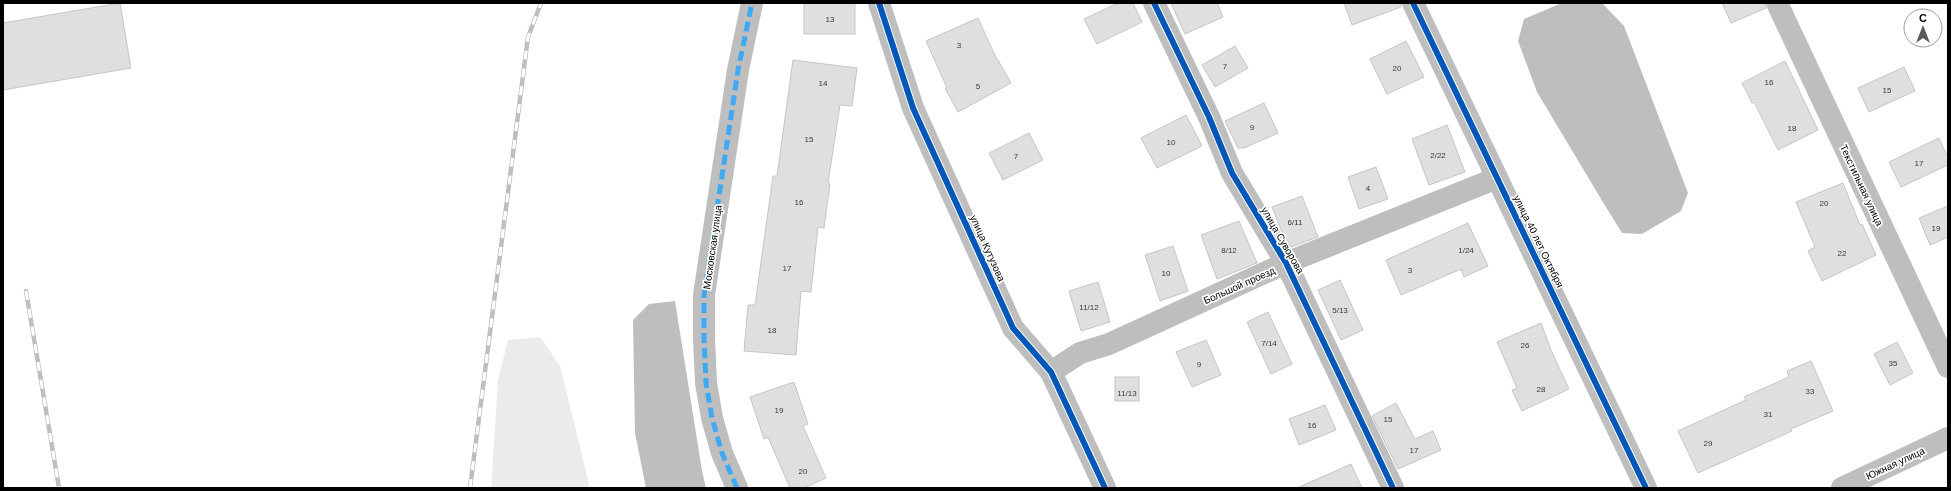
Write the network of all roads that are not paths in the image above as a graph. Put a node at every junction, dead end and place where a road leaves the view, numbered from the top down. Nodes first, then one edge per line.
1 (752, 3) edge
2 (879, 3) edge
3 (1154, 3) edge
4 (1413, 3) edge
5 (1777, 3) edge
6 (1497, 178) junction
7 (1286, 264) junction
8 (1948, 366) edge
9 (1051, 372) junction
10 (1948, 438) edge
11 (737, 488) edge
12 (1105, 488) edge
13 (1392, 488) edge
14 (1646, 488) edge
15 (1842, 488) edge

1 - 11 street, Московская улица
2 - 9 street, улица Кутузова
3 - 7 street, улица Суворова
4 - 6 street, улица 40 лет Октября
5 - 8 street, Текстильная улица
6 - 7 street, Большой проезд
6 - 14 street, улица 40 лет Октября
7 - 9 street, Большой проезд
7 - 13 street, улица Суворова
9 - 12 street, улица Кутузова
10 - 15 street, Южная улица

